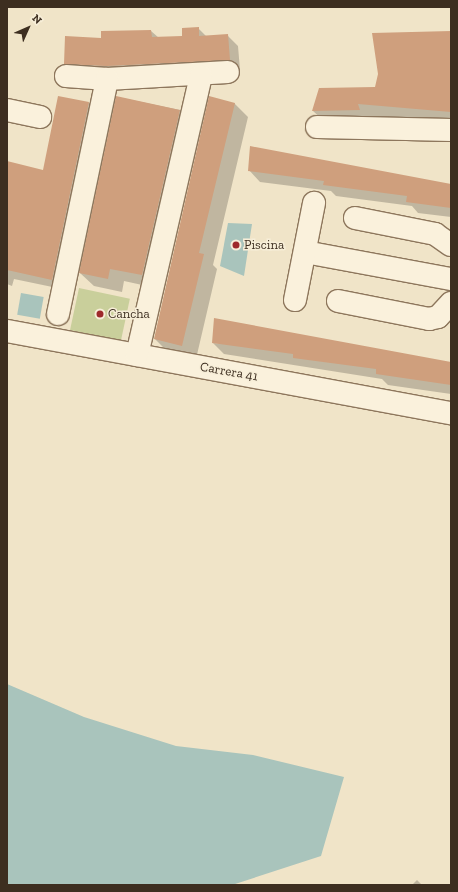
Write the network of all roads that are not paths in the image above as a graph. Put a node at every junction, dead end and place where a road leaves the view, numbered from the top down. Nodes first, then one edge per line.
1 (228, 72) dead end
2 (66, 76) dead end
3 (201, 76) junction
4 (107, 78) junction
5 (7, 110) edge
6 (40, 117) dead end
7 (317, 128) dead end
8 (451, 130) edge
9 (314, 203) dead end
10 (355, 218) dead end
11 (451, 245) edge
12 (305, 252) junction
13 (451, 279) edge
14 (295, 300) dead end
15 (338, 301) dead end
16 (451, 303) edge
17 (58, 314) dead end
18 (7, 331) edge
19 (137, 355) junction
20 (451, 413) edge

1 - 3 street
2 - 4 street
3 - 4 street
3 - 19 street
4 - 17 street
5 - 6 street
7 - 8 street
9 - 12 street
10 - 11 street
12 - 13 street
12 - 14 street
15 - 16 street
18 - 19 street, Carrera 41
19 - 20 street, Carrera 41

